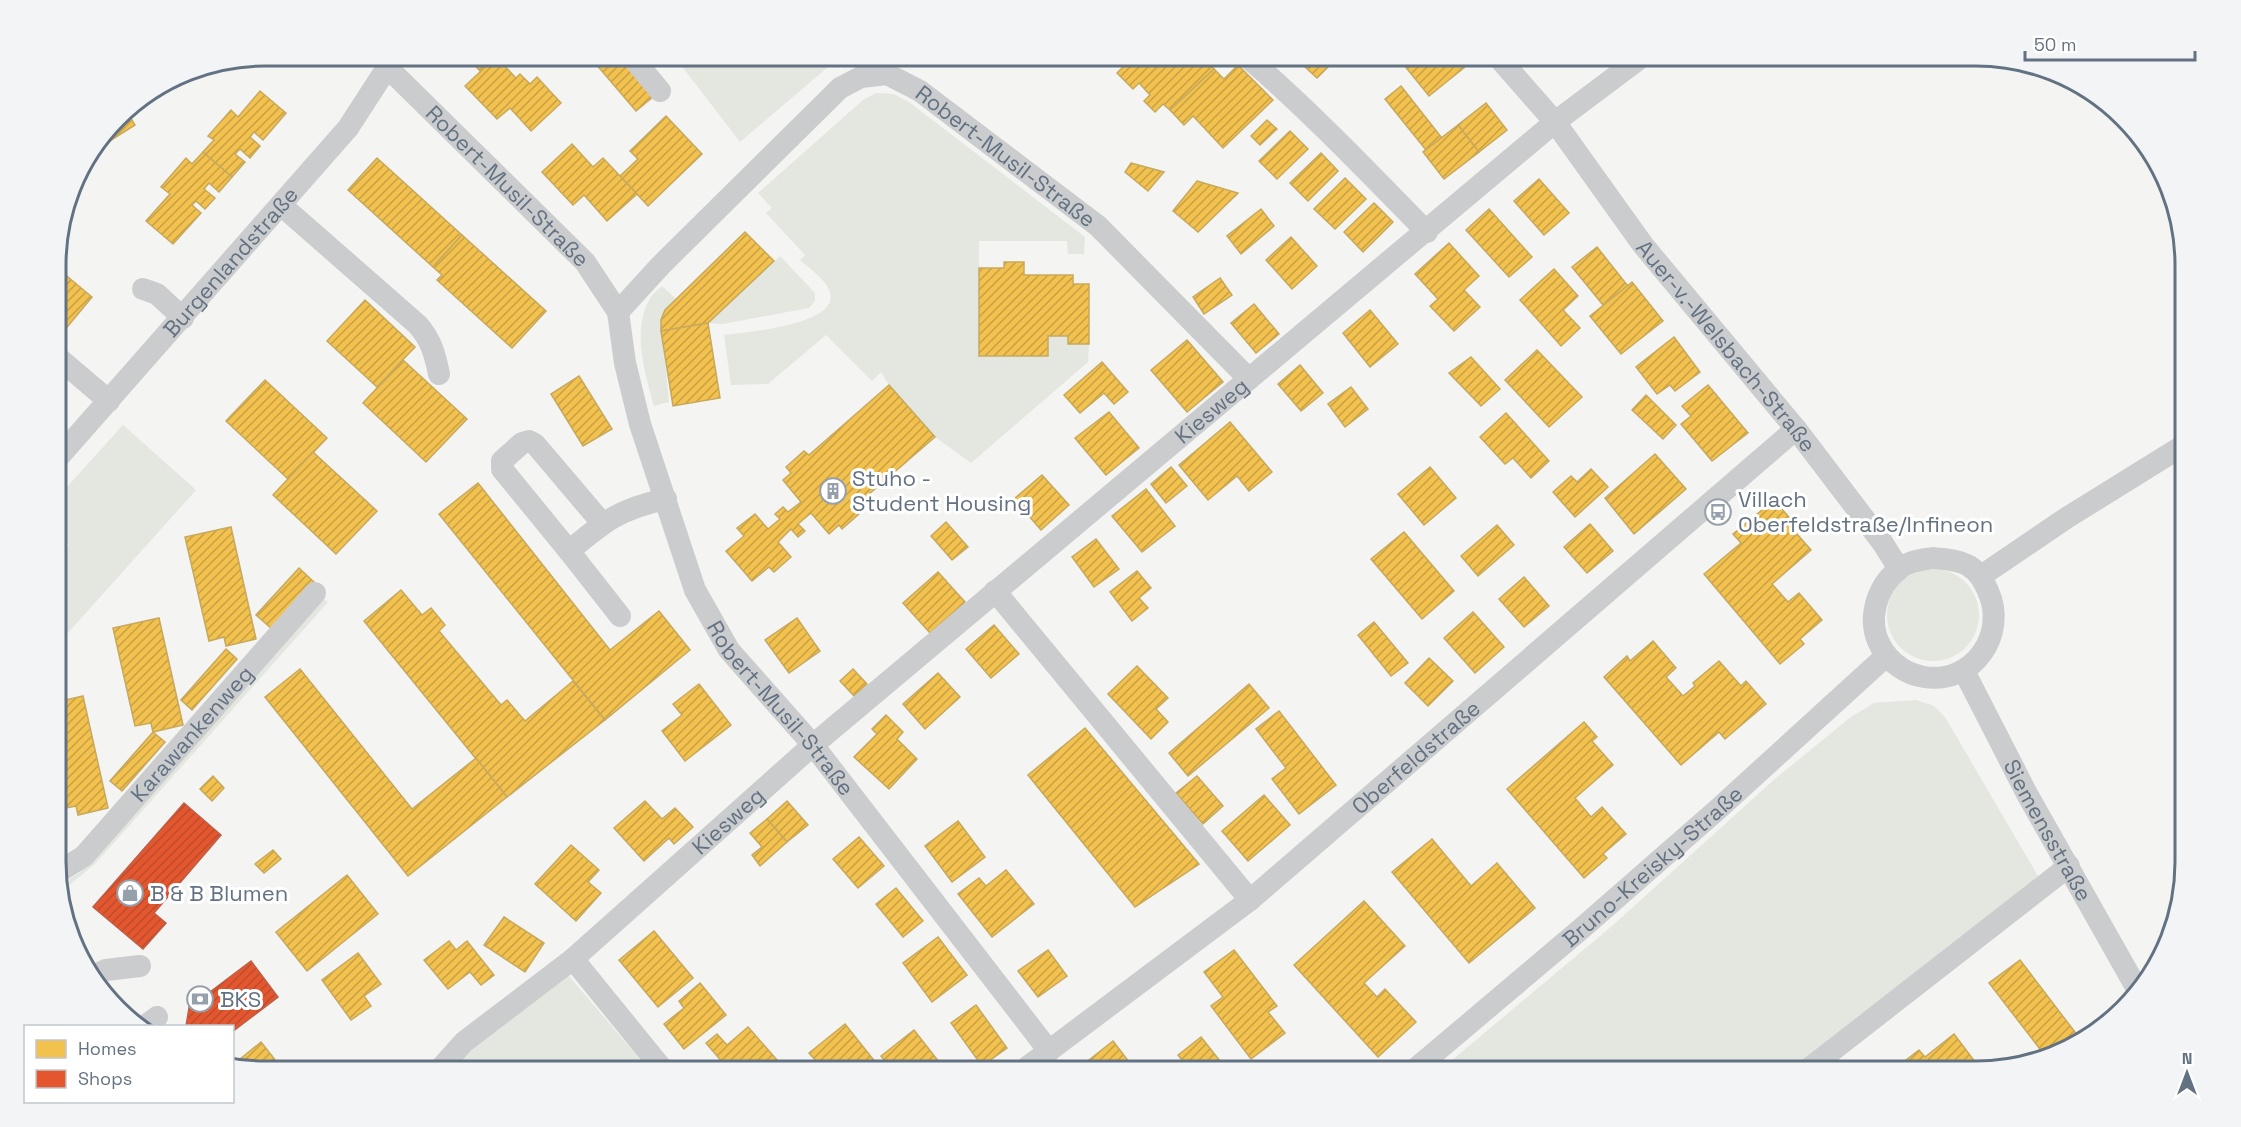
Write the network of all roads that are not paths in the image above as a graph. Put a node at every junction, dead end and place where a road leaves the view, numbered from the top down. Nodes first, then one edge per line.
1 (388, 66) edge
2 (395, 66) edge
3 (639, 66) edge
4 (1258, 66) edge
5 (1506, 66) edge
6 (1630, 66) edge
7 (660, 91) dead end
8 (1555, 122) junction
9 (281, 205) junction
10 (1426, 232) junction
11 (143, 289) dead end
12 (618, 312) junction
13 (183, 318) junction
14 (66, 364) edge
15 (439, 374) dead end
16 (1249, 380) junction
17 (109, 401) junction
18 (1796, 429) junction
19 (66, 449) edge
20 (2175, 451) edge
21 (666, 499) junction
22 (602, 523) junction
23 (569, 551) junction
24 (1899, 569) junction
25 (1981, 576) junction
26 (995, 591) junction
27 (315, 593) dead end
28 (621, 616) dead end
29 (1886, 657) junction
30 (1964, 671) junction
31 (813, 745) junction
32 (66, 862) edge
33 (2069, 866) junction
34 (1250, 900) junction
35 (573, 959) junction
36 (140, 966) dead end
37 (100, 973) edge
38 (2134, 983) edge
39 (1049, 1051) junction
40 (447, 1061) edge
41 (656, 1061) edge
42 (1036, 1061) edge
43 (1425, 1061) edge
44 (1819, 1061) edge

1 - 9 street, Burgenlandstraße
2 - 12 street, Robert-Musil-Straße
3 - 7 street
4 - 10 street
5 - 8 street, Auer-v.-Welsbach-Straße
6 - 8 street
8 - 10 street, Kiesweg
8 - 18 street, Auer-v.-Welsbach-Straße
9 - 13 street, Burgenlandstraße
9 - 15 street
10 - 16 street, Kiesweg
11 - 13 street
12 - 16 street, Robert-Musil-Straße
12 - 21 street, Robert-Musil-Straße
13 - 17 street, Burgenlandstraße
14 - 17 street
16 - 26 street, Kiesweg
17 - 19 street, Burgenlandstraße
18 - 24 street, Auer-v.-Welsbach-Straße
18 - 34 street, Oberfeldstraße
20 - 25 street
21 - 22 street
21 - 31 street, Robert-Musil-Straße
22 - 23 street
22 - 23 street
23 - 28 street
24 - 25 street
24 - 29 street
25 - 30 street
26 - 31 street, Kiesweg
26 - 34 street
27 - 32 street, Karawankenweg
29 - 30 street
29 - 43 street, Bruno-Kreisky-Straße
30 - 33 street, Siemensstraße
31 - 35 street, Kiesweg
31 - 39 street, Robert-Musil-Straße
33 - 38 street, Siemensstraße
33 - 44 street
34 - 39 street, Oberfeldstraße
35 - 40 street, Kiesweg
35 - 41 street
36 - 37 street
39 - 42 street, Oberfeldstraße

